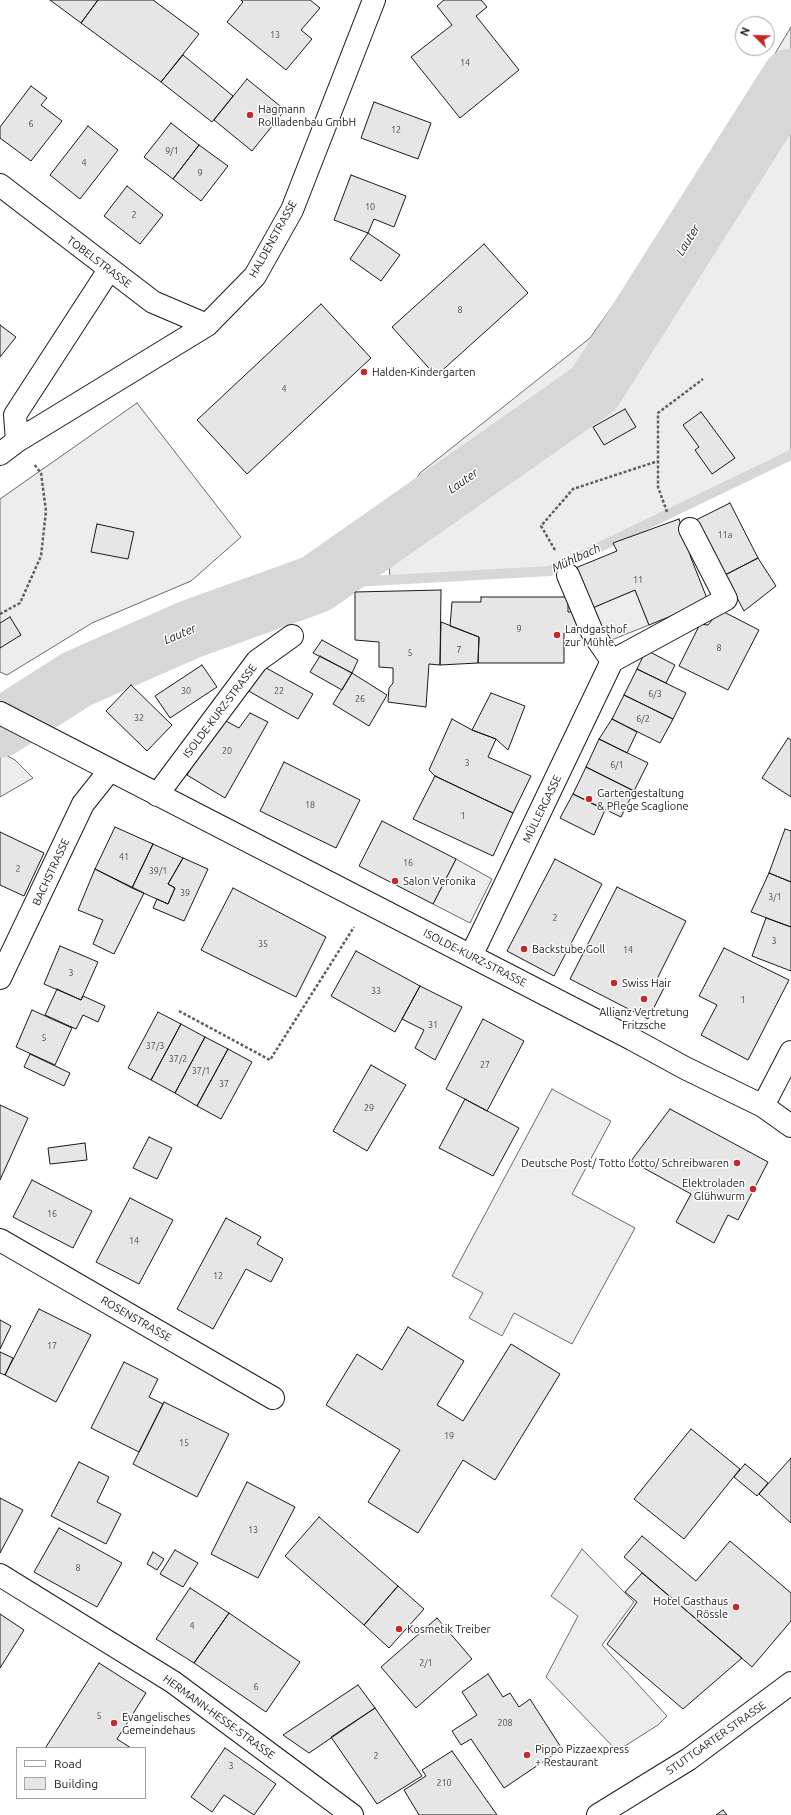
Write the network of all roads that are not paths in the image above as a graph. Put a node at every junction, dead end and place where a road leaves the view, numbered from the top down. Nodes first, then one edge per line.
1 (374, 0) edge
2 (0, 185) edge
3 (109, 270) junction
4 (207, 324) junction
5 (8, 448) edge
6 (690, 530) dead end
7 (568, 575) dead end
8 (292, 636) dead end
9 (612, 661) junction
10 (0, 713) edge
11 (110, 770) junction
12 (157, 795) junction
13 (471, 956) junction
14 (0, 978) edge
15 (791, 1052) edge
16 (763, 1106) junction
17 (791, 1126) edge
18 (0, 1240) edge
19 (273, 1398) dead end
20 (0, 1575) edge
21 (791, 1683) edge
22 (352, 1815) edge
23 (598, 1815) edge

1 - 4 street, HALDENSTRASSE
2 - 3 street, TOBELSTRASSE
3 - 4 street, TOBELSTRASSE
3 - 5 street
4 - 5 street, HALDENSTRASSE
6 - 9 street
7 - 9 street
8 - 12 street, ISOLDE-KURZ-STRASSE
9 - 13 street, MÜLLERGASSE
10 - 11 street, ISOLDE-KURZ-STRASSE
11 - 12 street, ISOLDE-KURZ-STRASSE
11 - 14 street, BACHSTRASSE
12 - 13 street, ISOLDE-KURZ-STRASSE
13 - 16 street, ISOLDE-KURZ-STRASSE
15 - 16 street
16 - 17 street, ISOLDE-KURZ-STRASSE
18 - 19 street, ROSENSTRASSE
20 - 22 street, HERMANN-HESSE-STRASSE
21 - 23 street, STUTTGARTER STRASSE

